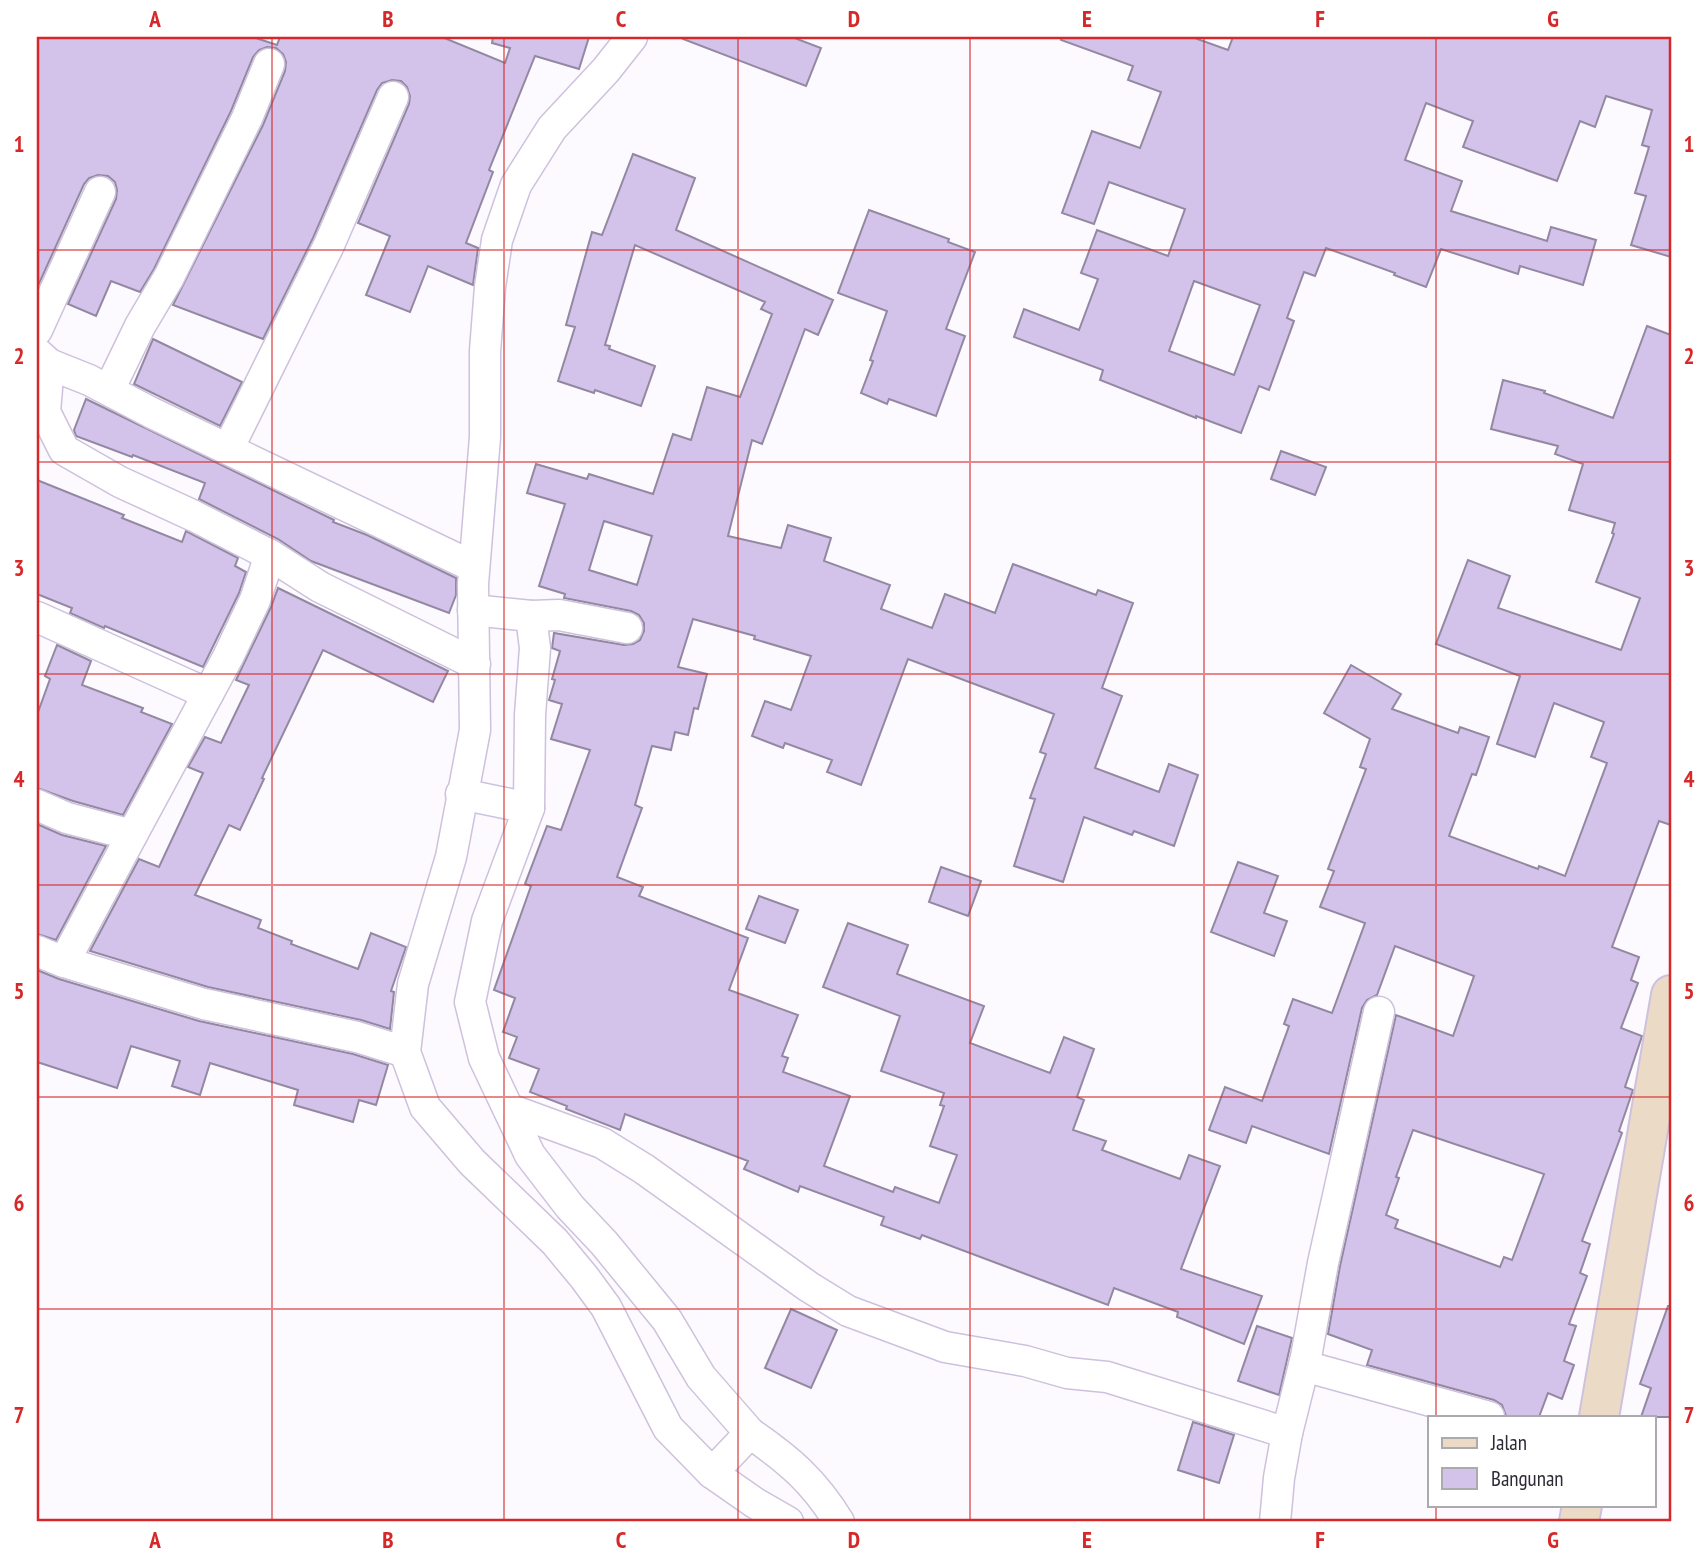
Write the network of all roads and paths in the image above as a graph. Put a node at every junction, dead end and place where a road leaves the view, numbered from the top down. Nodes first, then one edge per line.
1 (632, 37) edge
2 (269, 64) dead end
3 (393, 97) dead end
4 (100, 192) dead end
5 (37, 330) edge
6 (43, 358) edge
7 (109, 390) junction
8 (228, 449) junction
9 (270, 555) junction
10 (474, 567) junction
11 (473, 610) junction
12 (531, 616) junction
13 (37, 617) edge
14 (626, 628) dead end
15 (475, 664) junction
16 (208, 694) junction
17 (461, 794) junction
18 (37, 805) edge
19 (529, 808) junction
20 (132, 835) junction
21 (50, 956) edge
22 (1671, 995) edge
23 (1379, 1012) dead end
24 (405, 1052) junction
25 (509, 1109) junction
26 (1304, 1366) junction
27 (1485, 1416) edge
28 (1598, 1416) edge
29 (750, 1433) junction
30 (1287, 1433) junction
31 (712, 1473) junction
32 (788, 1522) edge
33 (839, 1522) edge
34 (1275, 1522) edge

1 - 10 street
2 - 7 street
3 - 8 street
4 - 5 street
6 - 7 street
6 - 9 street
7 - 8 street
8 - 10 street
9 - 15 street
9 - 16 street
10 - 11 street
11 - 12 street
11 - 15 street
12 - 14 street
12 - 19 street
13 - 16 street
15 - 17 street
16 - 20 street
17 - 19 street
17 - 24 street
18 - 20 street
19 - 25 street
20 - 21 street
21 - 24 street
22 - 28 street
23 - 26 street
24 - 31 street
25 - 29 street
25 - 30 street
26 - 27 street
26 - 30 street
29 - 31 street
29 - 33 street
30 - 34 street
31 - 32 street

